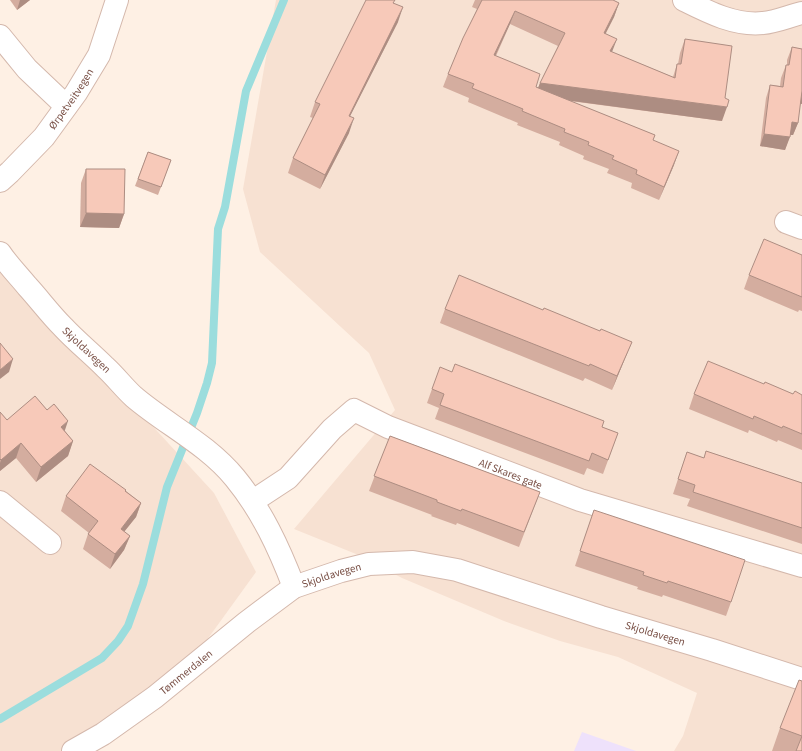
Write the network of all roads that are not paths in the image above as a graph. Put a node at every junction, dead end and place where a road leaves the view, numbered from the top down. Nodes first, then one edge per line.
1 (117, 0) edge
2 (684, 0) edge
3 (802, 13) edge
4 (0, 36) edge
5 (66, 106) junction
6 (0, 181) edge
7 (0, 253) edge
8 (253, 501) junction
9 (0, 502) edge
10 (50, 543) dead end
11 (802, 566) edge
12 (294, 587) junction
13 (802, 679) edge
14 (73, 751) edge

1 - 5 street, Ørpetveitvegen
2 - 3 street
4 - 5 street
5 - 6 street, Ørpetveitvegen
7 - 8 street, Skjoldavegen
8 - 11 street, Alf Skares gate
8 - 12 street, Skjoldavegen
9 - 10 street
12 - 13 street, Skjoldavegen
12 - 14 street, Tømmerdalen

